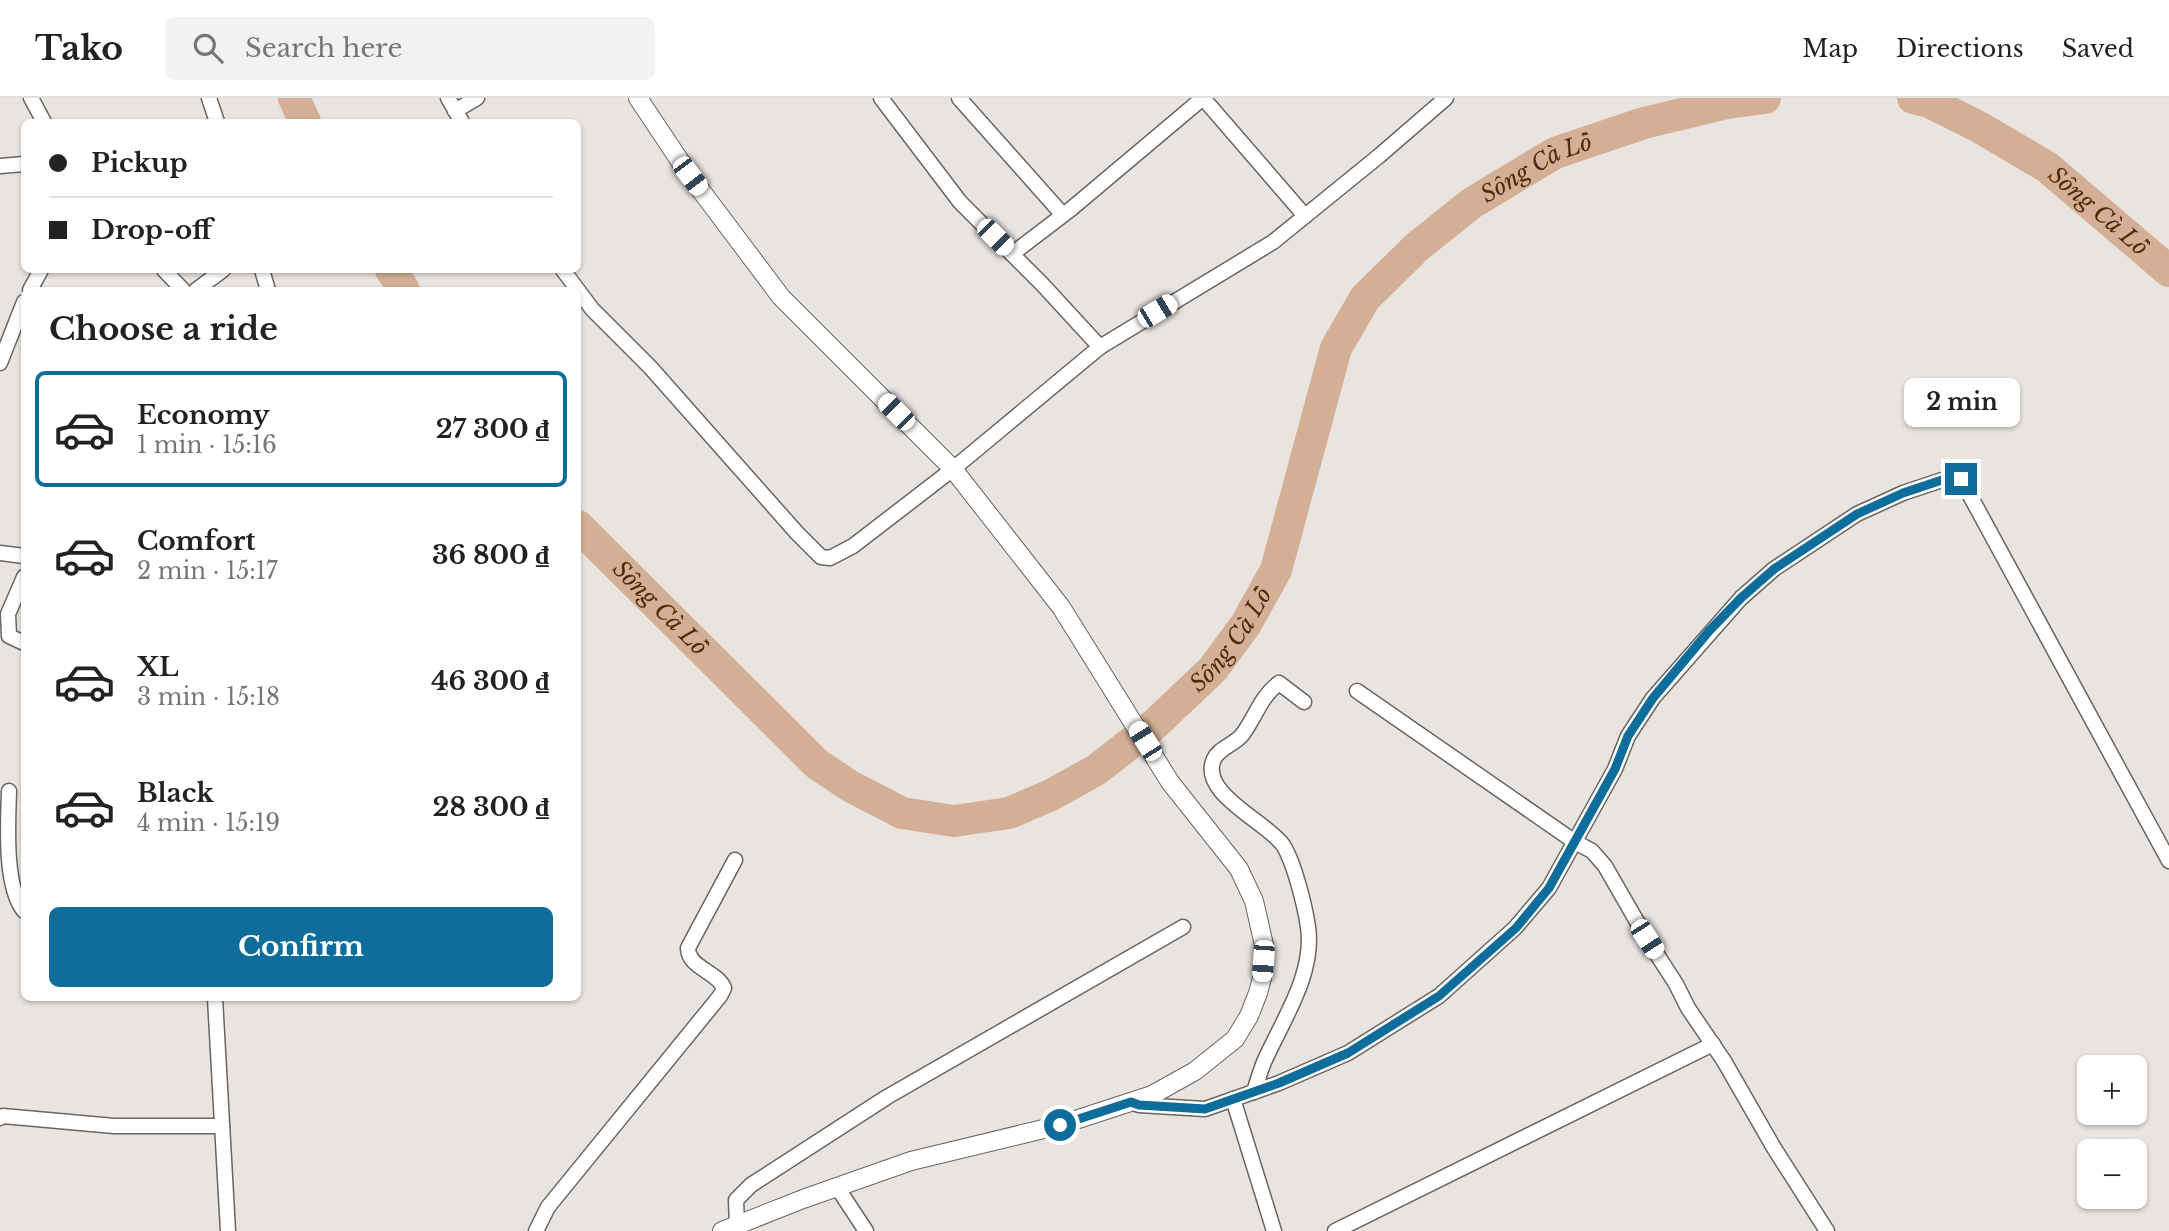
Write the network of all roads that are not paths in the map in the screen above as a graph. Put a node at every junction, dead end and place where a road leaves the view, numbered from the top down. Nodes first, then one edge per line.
1 (31, 98) edge
2 (209, 98) edge
3 (477, 98) edge
4 (638, 98) edge
5 (881, 98) edge
6 (959, 98) edge
7 (1203, 98) edge
8 (1438, 101) edge
9 (455, 110) edge
10 (42, 119) edge
11 (216, 119) edge
12 (21, 164) edge
13 (0, 166) edge
14 (1063, 215) junction
15 (1306, 216) junction
16 (1012, 254) junction
17 (167, 273) edge
18 (219, 273) edge
19 (180, 287) edge
20 (200, 287) edge
21 (581, 294) edge
22 (21, 310) edge
23 (1100, 347) junction
24 (0, 363) edge
25 (953, 469) junction
26 (0, 554) edge
27 (21, 556) edge
28 (21, 584) edge
29 (21, 642) edge
30 (1357, 691) dead end
31 (1304, 702) dead end
32 (9, 791) dead end
33 (1575, 842) junction
34 (735, 860) dead end
35 (2169, 861) edge
36 (21, 905) edge
37 (1183, 927) dead end
38 (215, 1001) edge
39 (1713, 1044) junction
40 (1254, 1092) junction
41 (1233, 1099) junction
42 (1131, 1102) junction
43 (0, 1118) edge
44 (222, 1126) junction
45 (837, 1187) junction
46 (729, 1228) edge
47 (228, 1231) edge
48 (536, 1231) edge
49 (866, 1231) edge
50 (1274, 1231) edge
51 (1335, 1231) edge
52 (1827, 1231) edge

1 - 10 street
2 - 11 street
3 - 9 street
4 - 25 street
5 - 16 street
6 - 14 street
7 - 14 street
7 - 15 street
8 - 15 street
12 - 13 street
14 - 16 street
15 - 23 street
16 - 23 street
17 - 19 street
18 - 20 street
21 - 25 street
22 - 24 street
23 - 25 street
25 - 42 street
26 - 27 street
28 - 29 street
30 - 33 street
31 - 40 street
32 - 36 street
33 - 35 street
33 - 39 street
33 - 40 street
34 - 48 street
37 - 46 street
38 - 44 street
39 - 51 street
39 - 52 street
40 - 41 street
41 - 42 street
41 - 50 street
42 - 45 street
43 - 44 street
44 - 47 street
45 - 46 street
45 - 49 street

